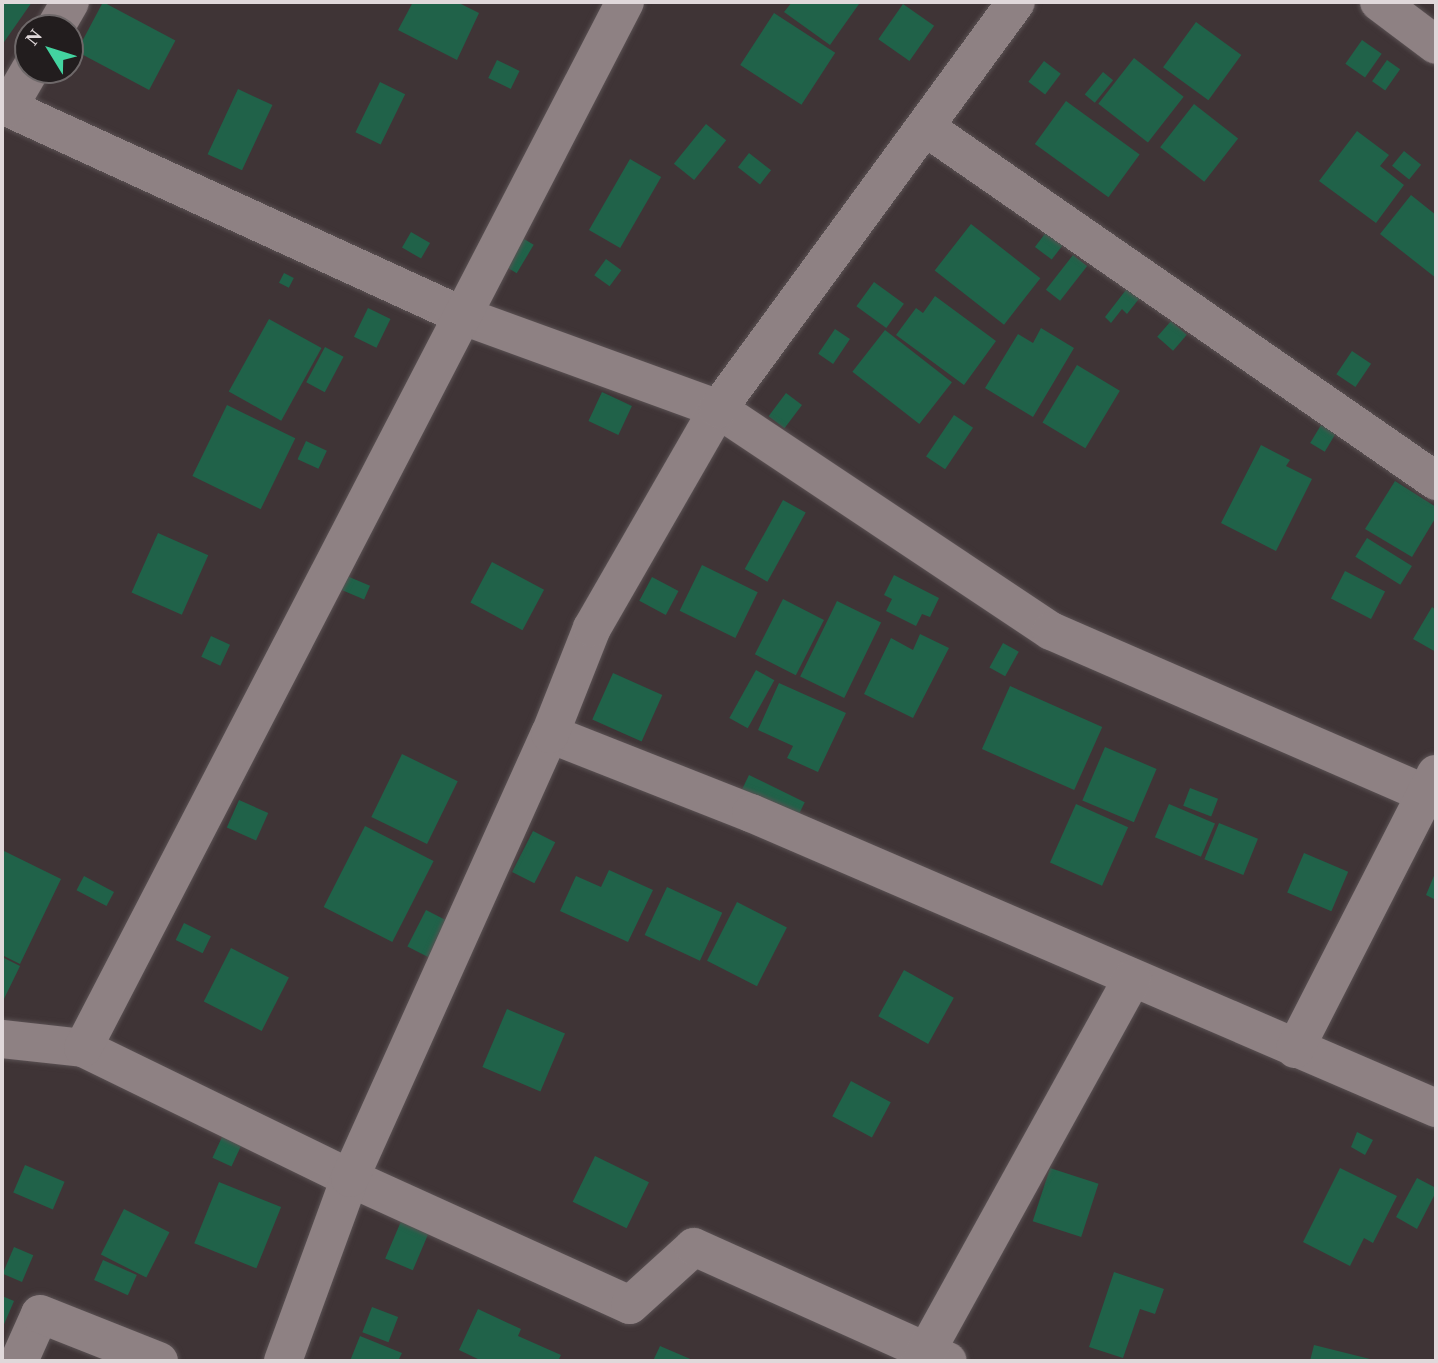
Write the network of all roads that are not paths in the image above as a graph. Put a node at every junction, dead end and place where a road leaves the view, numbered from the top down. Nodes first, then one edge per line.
1 (625, 2) edge
2 (1016, 2) edge
3 (1379, 2) edge
4 (1436, 45) edge
5 (20, 84) edge
6 (5, 106) edge
7 (925, 127) junction
8 (463, 316) junction
9 (718, 409) junction
10 (1436, 481) edge
11 (550, 734) junction
12 (1431, 784) edge
13 (1132, 978) junction
14 (2, 1039) edge
15 (83, 1048) junction
16 (1295, 1049) junction
17 (1436, 1108) edge
18 (350, 1178) junction
19 (931, 1358) edge
20 (19, 1361) edge
21 (159, 1361) edge
22 (283, 1361) edge

1 - 8 street
2 - 7 street
3 - 4 street
5 - 6 street
6 - 8 street
7 - 9 street
7 - 10 street
8 - 9 street
8 - 15 street
9 - 11 street
9 - 12 street
11 - 13 street
11 - 18 street
12 - 16 street
13 - 16 street
13 - 19 street
14 - 15 street
15 - 18 street
16 - 17 street
18 - 19 street
18 - 22 street
20 - 21 street

